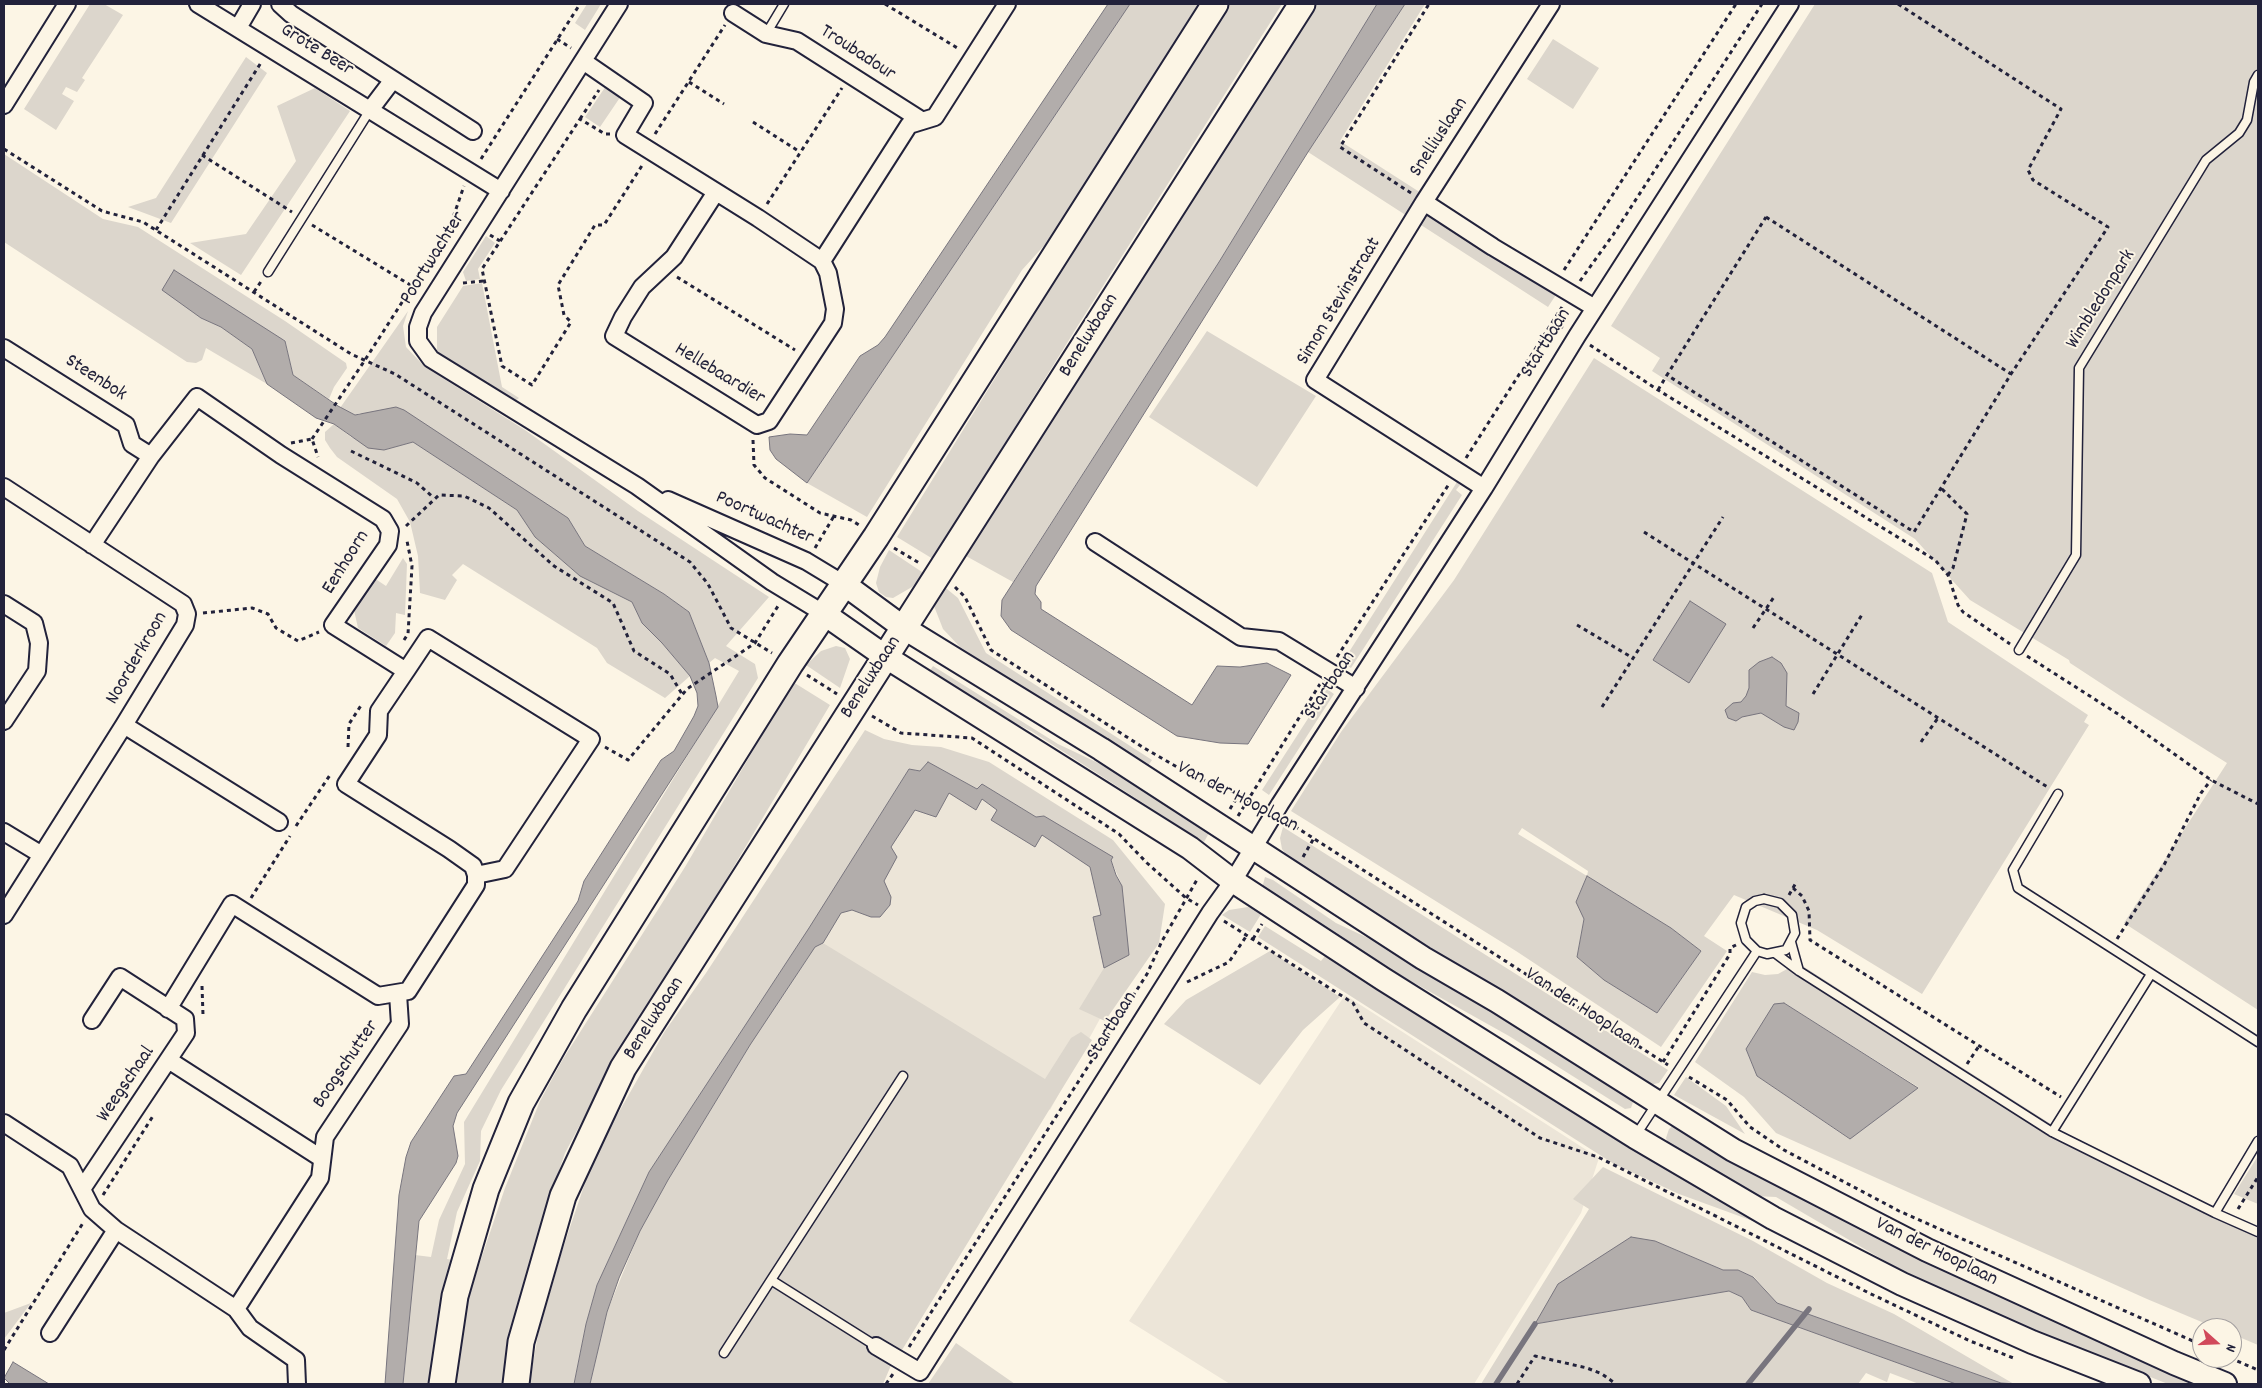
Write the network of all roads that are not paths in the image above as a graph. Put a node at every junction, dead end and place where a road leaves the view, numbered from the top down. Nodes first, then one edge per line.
1 (67, 4) edge
2 (198, 4) edge
3 (252, 4) edge
4 (280, 4) edge
5 (619, 4) edge
6 (784, 4) edge
7 (1006, 4) edge
8 (1215, 4) edge
9 (1302, 4) edge
10 (1551, 4) edge
11 (1790, 4) edge
12 (733, 13) road end
13 (238, 28) junction
14 (766, 34) junction
15 (582, 61) junction
16 (2258, 75) edge
17 (392, 80) junction
18 (5, 102) edge
19 (370, 110) junction
20 (921, 120) junction
21 (472, 131) dead end
22 (501, 191) junction
23 (716, 192) junction
24 (1424, 202) junction
25 (822, 261) junction
26 (268, 272) dead end
27 (1595, 308) junction
28 (4, 348) edge
29 (151, 456) junction
30 (636, 486) junction
31 (4, 487) edge
32 (1484, 488) junction
33 (1095, 542) dead end
34 (92, 545) junction
35 (844, 584) junction
36 (4, 604) edge
37 (823, 613) junction
38 (904, 628) junction
39 (2019, 650) road end
40 (886, 656) junction
41 (406, 671) junction
42 (1356, 688) junction
43 (4, 721) edge
44 (124, 725) junction
45 (2058, 794) road end
46 (279, 822) dead end
47 (4, 832) edge
48 (1253, 850) junction
49 (42, 855) junction
50 (476, 875) junction
51 (1234, 881) junction
52 (4, 915) edge
53 (1791, 942) junction
54 (1757, 951) junction
55 (1775, 953) junction
56 (1798, 971) junction
57 (2151, 974) junction
58 (398, 994) junction
59 (168, 1009) junction
60 (92, 1020) dead end
61 (2258, 1042) edge
62 (170, 1061) junction
63 (903, 1076) dead end
64 (1657, 1102) junction
65 (4, 1123) edge
66 (2052, 1132) junction
67 (1635, 1137) junction
68 (2258, 1141) edge
69 (322, 1158) junction
70 (82, 1189) junction
71 (2215, 1213) junction
72 (116, 1230) junction
73 (2258, 1232) edge
74 (770, 1280) junction
75 (236, 1309) junction
76 (50, 1333) dead end
77 (876, 1346) joint
78 (724, 1353) dead end
79 (296, 1383) edge
80 (442, 1384) edge
81 (516, 1384) edge
82 (2139, 1384) edge
83 (2225, 1384) edge

1 - 18 street
2 - 13 street, Grote Beer
3 - 13 street
4 - 17 street, Grote Beer
5 - 15 street, Poortwachter
6 - 14 lane
7 - 20 street
8 - 35 main road
9 - 38 main road, Beneluxbaan
10 - 24 street, Snelliuslaan
11 - 27 street, Startbaan
12 - 14 street, Troubadour
13 - 19 street, Grote Beer
14 - 20 street, Troubadour
15 - 22 street, Poortwachter
15 - 23 street
16 - 39 lane, Wimbledonpark
17 - 19 street
17 - 21 street, Grote Beer
19 - 22 street, Grote Beer
19 - 26 lane
20 - 25 street
22 - 30 street, Poortwachter
23 - 25 street
23 - 25 street, Hellebaardier
24 - 27 street, Snelliuslaan
24 - 32 street, Simon Stevinstraat
27 - 32 street, Startbaan
28 - 29 street, Steenbok
29 - 34 street, Eenhoorn
29 - 41 street, Eenhoorn
30 - 35 street, Poortwachter
30 - 37 street, Poortwachter
31 - 34 street, Noorderkroon
32 - 42 street, Startbaan
33 - 42 street
34 - 44 street, Noorderkroon
35 - 37 main road
35 - 38 street, Van der Hooplaan
36 - 43 street
37 - 40 street, Van der Hooplaan
37 - 80 main road
38 - 40 main road, Beneluxbaan
38 - 48 street, Van der Hooplaan
40 - 51 street, Van der Hooplaan
40 - 81 main road, Beneluxbaan
41 - 50 street
41 - 50 street
42 - 48 street, Startbaan
44 - 46 street
44 - 49 street, Noorderkroon
45 - 57 lane
47 - 49 street
48 - 51 street, Startbaan
48 - 64 street, Van der Hooplaan
49 - 52 street, Noorderkroon
50 - 58 street
51 - 67 street, Van der Hooplaan
51 - 77 street, Startbaan
53 - 54 lane
53 - 55 lane
53 - 56 lane
54 - 55 lane
54 - 64 lane
55 - 56 lane
56 - 66 lane
57 - 61 lane
57 - 66 lane
58 - 59 street, Boogschutter
58 - 69 street, Boogschutter
59 - 60 street, Weegschaal
59 - 62 street, Weegschaal
62 - 69 street
62 - 70 street, Weegschaal
63 - 74 lane
64 - 67 lane
64 - 83 street, Van der Hooplaan
65 - 70 street
66 - 71 lane
67 - 82 street, Van der Hooplaan
68 - 71 lane
69 - 75 street, Boogschutter
70 - 72 street
71 - 73 lane
72 - 75 street
72 - 76 street
74 - 77 lane
74 - 78 lane
75 - 79 street

